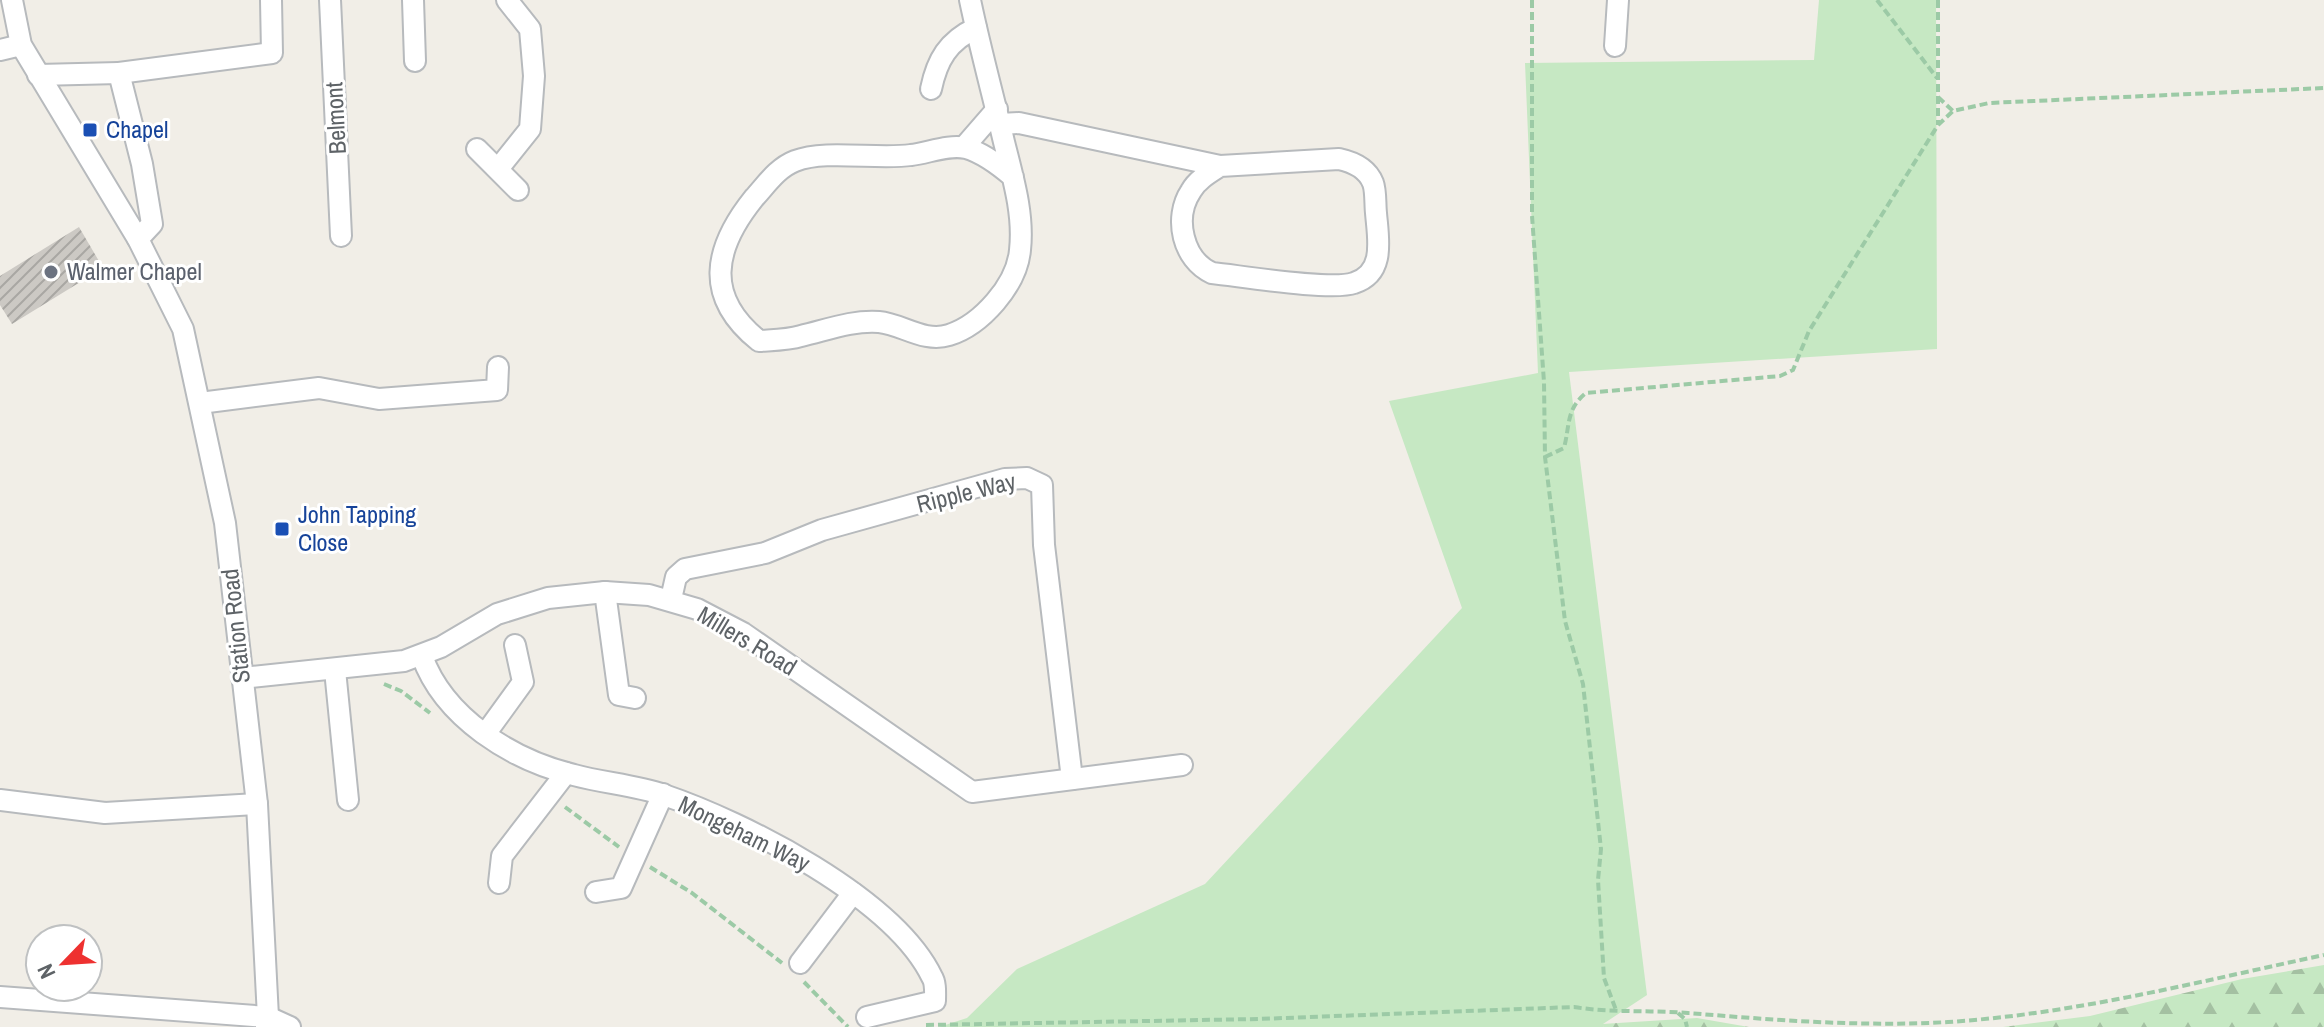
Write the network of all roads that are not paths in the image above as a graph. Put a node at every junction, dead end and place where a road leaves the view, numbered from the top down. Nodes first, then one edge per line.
1 (12, 0) edge
2 (271, 0) edge
3 (330, 0) edge
4 (413, 0) edge
5 (507, 0) edge
6 (970, 0) edge
7 (1618, 0) edge
8 (976, 28) junction
9 (21, 45) junction
10 (1615, 46) dead end
11 (0, 50) edge
12 (415, 61) dead end
13 (119, 73) junction
14 (38, 75) junction
15 (931, 89) dead end
16 (998, 117) junction
17 (964, 147) junction
18 (477, 149) dead end
19 (1220, 166) junction
20 (498, 169) junction
21 (1013, 177) junction
22 (518, 190) dead end
23 (341, 236) dead end
24 (138, 239) junction
25 (498, 367) dead end
26 (200, 403) junction
27 (605, 592) junction
28 (671, 599) junction
29 (515, 645) dead end
30 (422, 656) junction
31 (335, 670) junction
32 (242, 678) junction
33 (635, 698) dead end
34 (486, 733) junction
35 (1182, 765) dead end
36 (566, 773) junction
37 (1072, 779) junction
38 (663, 794) junction
39 (0, 800) edge
40 (348, 800) dead end
41 (257, 804) junction
42 (499, 883) dead end
43 (596, 892) dead end
44 (853, 893) junction
45 (800, 963) dead end
46 (0, 997) edge
47 (267, 1022) edge
48 (858, 1022) edge
49 (290, 1027) edge

1 - 9 street, Station Road
2 - 13 street
3 - 23 street, Belmont
4 - 12 street
5 - 20 street
6 - 8 street
7 - 10 street
8 - 15 street
8 - 16 street
9 - 11 street
9 - 14 street, Station Road
13 - 14 street
13 - 24 street
14 - 24 street, Station Road
16 - 17 street
16 - 19 street
16 - 21 street
17 - 21 street
17 - 21 street
18 - 20 street
19 - 19 street
20 - 22 street
24 - 26 street, Station Road
25 - 26 street
26 - 32 street, Station Road
27 - 28 street, Millers Road
27 - 30 street, Millers Road
27 - 33 street
28 - 37 street, Millers Road
28 - 37 street, Ripple Way
29 - 34 street
30 - 31 street, Millers Road
30 - 34 street, Mongeham Way
31 - 32 street, Millers Road
31 - 40 street
32 - 41 street, Station Road
34 - 36 street, Mongeham Way
35 - 37 street, Millers Road
36 - 38 street, Mongeham Way
36 - 42 street
38 - 43 street
38 - 44 street, Mongeham Way
39 - 41 street
41 - 47 street, Station Road
44 - 45 street
44 - 48 street, Mongeham Way
46 - 47 street
47 - 49 street

